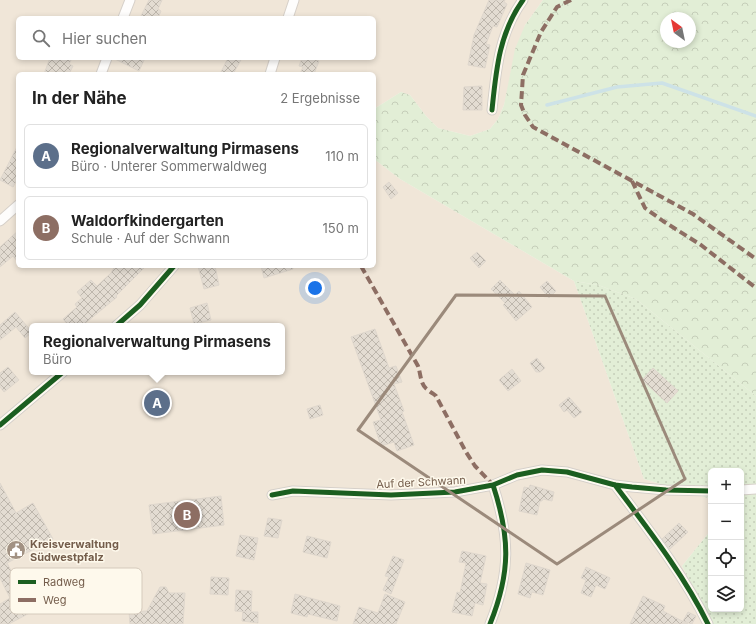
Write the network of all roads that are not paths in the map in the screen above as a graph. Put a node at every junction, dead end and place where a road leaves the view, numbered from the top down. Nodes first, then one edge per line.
1 (130, 0) edge
2 (294, 0) edge
3 (523, 0) edge
4 (124, 16) edge
5 (289, 16) edge
6 (106, 60) edge
7 (274, 60) edge
8 (102, 72) edge
9 (271, 72) edge
10 (492, 110) dead end
11 (16, 207) edge
12 (0, 221) edge
13 (172, 268) edge
14 (119, 323) edge
15 (59, 375) edge
16 (0, 425) edge
17 (493, 485) junction
18 (615, 485) junction
19 (756, 489) edge
20 (744, 490) edge
21 (708, 491) edge
22 (272, 495) dead end
23 (490, 624) edge
24 (708, 624) edge

1 - 4 street
2 - 5 street
3 - 10 street
6 - 8 street
7 - 9 street
11 - 12 street
13 - 14 street
15 - 16 street
17 - 18 street, Auf der Schwann
17 - 22 street, Auf der Schwann
17 - 23 street
18 - 21 street, Auf der Schwann
18 - 24 street
19 - 20 street

